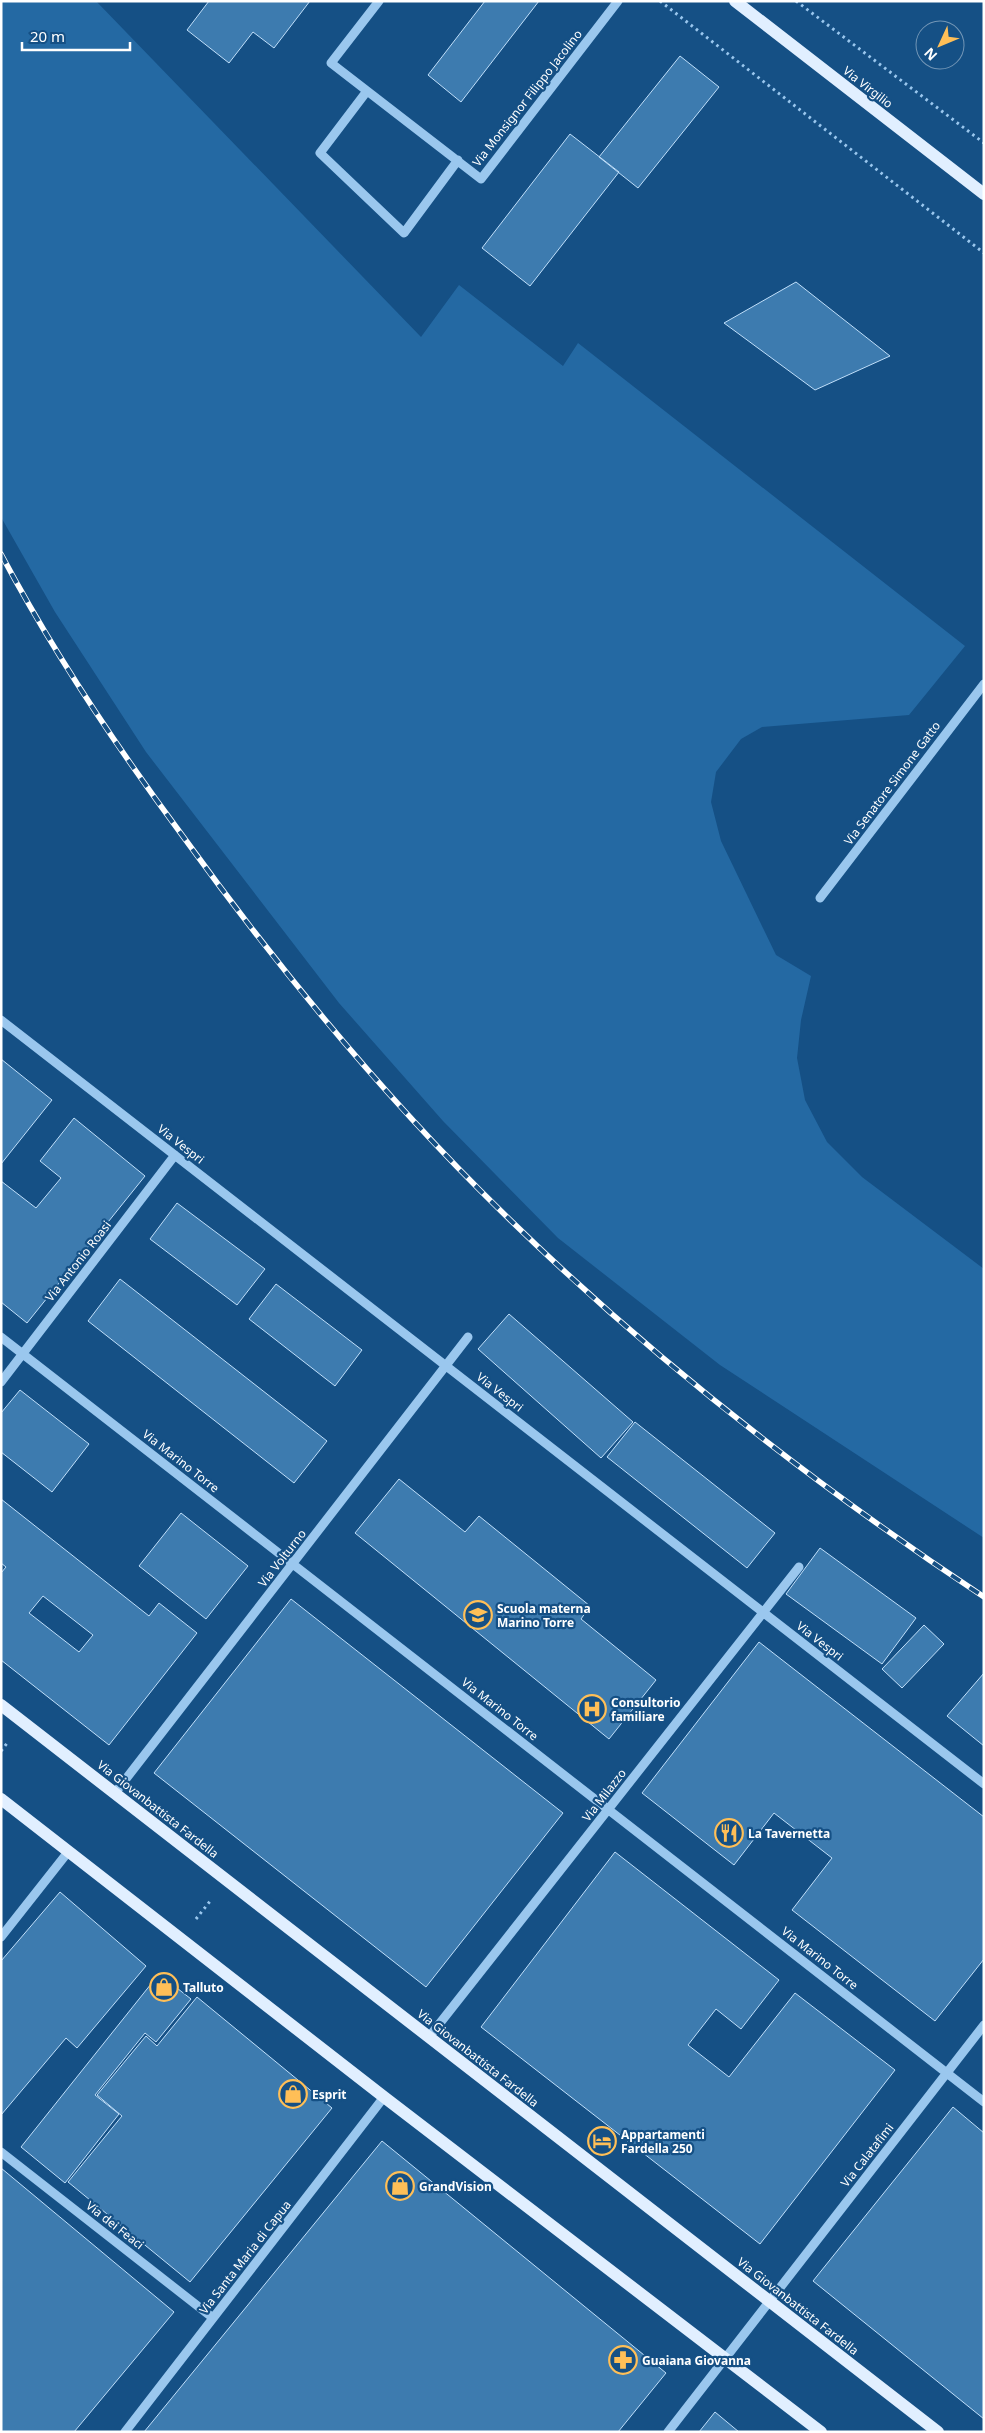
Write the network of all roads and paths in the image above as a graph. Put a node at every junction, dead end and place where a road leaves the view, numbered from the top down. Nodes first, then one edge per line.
1 (379, 1) edge
2 (618, 1) edge
3 (660, 1) edge
4 (735, 1) edge
5 (796, 1) edge
6 (367, 91) junction
7 (984, 143) edge
8 (458, 160) junction
9 (984, 194) edge
10 (984, 253) edge
11 (984, 684) edge
12 (820, 898) dead end
13 (1, 1020) edge
14 (175, 1155) junction
15 (1, 1337) edge
16 (468, 1337) dead end
17 (23, 1354) junction
18 (446, 1366) junction
19 (1, 1382) edge
20 (293, 1564) junction
21 (799, 1567) dead end
22 (763, 1613) junction
23 (1, 1705) edge
24 (984, 1784) edge
25 (115, 1793) junction
26 (1, 1799) edge
27 (608, 1809) junction
28 (68, 1852) junction
29 (226, 1880) junction
30 (1, 1937) edge
31 (181, 1939) junction
32 (984, 2025) edge
33 (429, 2037) junction
34 (946, 2073) junction
35 (384, 2097) junction
36 (984, 2102) edge
37 (1, 2152) edge
38 (769, 2301) junction
39 (213, 2318) junction
40 (725, 2358) junction
41 (125, 2432) edge
42 (668, 2432) edge
43 (821, 2432) edge
44 (938, 2432) edge

1 - 6 street, Via Monsignor Filippo Jacolino
2 - 8 street, Via Monsignor Filippo Jacolino
3 - 10 path
4 - 9 main road, Via Virgilio
5 - 7 path
6 - 8 street, Via Monsignor Filippo Jacolino
6 - 8 street
11 - 12 street, Via Senatore Simone Gatto
13 - 14 street, Via Vespri
14 - 17 street, Via Antonio Roasi
14 - 18 street, Via Vespri
15 - 17 street, Via Marino Torre
16 - 18 street, Via Volturno
17 - 19 street, Via Antonio Roasi
17 - 20 street, Via Marino Torre
18 - 20 street, Via Volturno
18 - 22 street, Via Vespri
20 - 25 street, Via Volturno
20 - 27 street, Via Marino Torre
21 - 22 street, Via Milazzo
22 - 24 street, Via Vespri
22 - 27 street, Via Milazzo
23 - 25 main road, Via Giovanbattista Fardella
25 - 29 main road, Via Giovanbattista Fardella
26 - 28 main road
27 - 33 street, Via Milazzo
27 - 34 street, Via Marino Torre
28 - 30 street
28 - 31 main road
29 - 31 path
29 - 33 main road, Via Giovanbattista Fardella
31 - 35 main road
32 - 34 street, Via Calatafimi
33 - 38 main road, Via Giovanbattista Fardella
34 - 36 street, Via Marino Torre
34 - 38 street, Via Calatafimi
35 - 39 street, Via Santa Maria di Capua
35 - 40 main road
37 - 39 street, Via dei Feaci
38 - 40 street, Via Calatafimi
38 - 44 main road, Via Giovanbattista Fardella
39 - 41 street, Via Santa Maria di Capua
40 - 42 street, Via Calatafimi
40 - 43 main road

